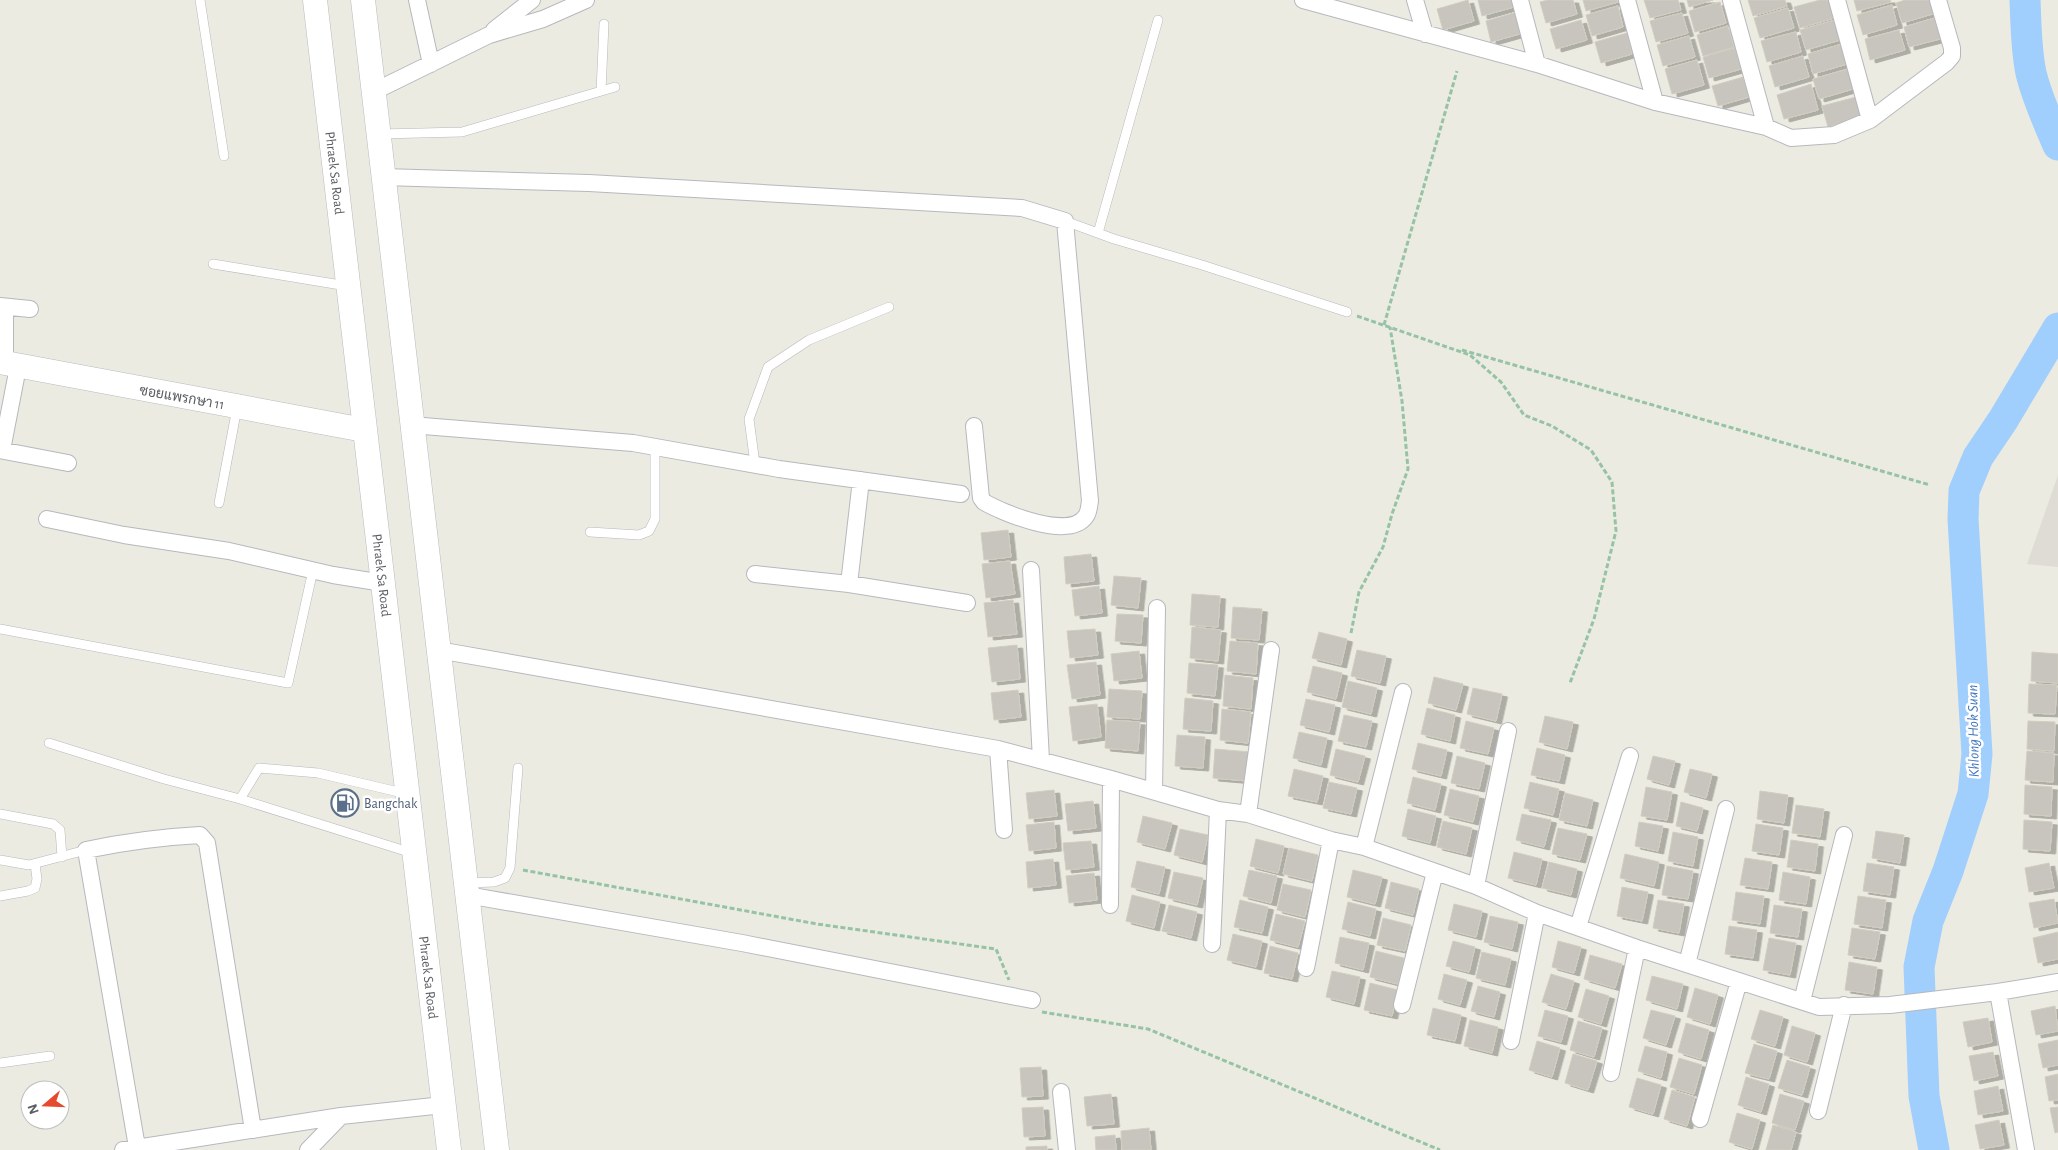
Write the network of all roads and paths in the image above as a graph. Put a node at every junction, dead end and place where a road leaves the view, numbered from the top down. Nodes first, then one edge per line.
1 (200, 0) edge
2 (314, 0) edge
3 (363, 0) edge
4 (417, 0) edge
5 (586, 0) edge
6 (1415, 0) edge
7 (1520, 0) edge
8 (1627, 0) edge
9 (1731, 0) edge
10 (1836, 0) edge
11 (1938, 0) edge
12 (1308, 1) edge
13 (527, 2) edge
14 (1158, 20) dead end
15 (604, 24) dead end
16 (1425, 34) junction
17 (489, 35) junction
18 (431, 64) junction
19 (1537, 64) junction
20 (1457, 71) dead end
21 (615, 87) dead end
22 (601, 91) junction
23 (373, 92) junction
24 (1655, 102) junction
25 (1870, 120) junction
26 (1766, 127) junction
27 (378, 134) junction
28 (224, 156) dead end
29 (383, 178) junction
30 (1066, 221) junction
31 (1098, 233) junction
32 (213, 264) dead end
33 (347, 286) junction
34 (3, 307) edge
35 (889, 307) dead end
36 (30, 308) dead end
37 (1347, 312) joint
38 (1384, 325) junction
39 (1390, 327) junction
40 (1425, 340) junction
41 (8, 364) edge
42 (237, 408) junction
43 (411, 425) junction
44 (974, 426) dead end
45 (364, 430) junction
46 (655, 448) junction
47 (1, 450) edge
48 (68, 463) dead end
49 (755, 464) junction
50 (861, 480) junction
51 (1930, 485) dead end
52 (961, 494) dead end
53 (219, 503) dead end
54 (47, 518) dead end
55 (590, 532) dead end
56 (313, 570) junction
57 (1031, 570) dead end
58 (755, 574) dead end
59 (383, 583) junction
60 (849, 584) junction
61 (967, 602) dead end
62 (1158, 608) dead end
63 (0, 629) edge
64 (1351, 633) dead end
65 (438, 650) junction
66 (1271, 650) dead end
67 (1570, 683) dead end
68 (1403, 692) dead end
69 (1508, 731) dead end
70 (50, 743) dead end
71 (998, 749) junction
72 (1630, 756) dead end
73 (1041, 760) junction
74 (518, 768) dead end
75 (1111, 779) junction
76 (1154, 791) junction
77 (408, 794) junction
78 (240, 799) junction
79 (1726, 809) dead end
80 (1218, 810) junction
81 (0, 814) edge
82 (1248, 814) junction
83 (1004, 830) dead end
84 (1844, 835) dead end
85 (1331, 840) junction
86 (1364, 847) junction
87 (86, 850) junction
88 (415, 854) junction
89 (62, 857) junction
90 (0, 860) edge
91 (35, 864) junction
92 (1435, 872) junction
93 (1476, 886) junction
94 (466, 889) junction
95 (0, 896) edge
96 (1110, 904) dead end
97 (1537, 913) junction
98 (1578, 927) junction
99 (1212, 944) dead end
100 (1637, 948) junction
101 (1687, 964) junction
102 (1306, 968) dead end
103 (1739, 981) junction
104 (2058, 982) edge
105 (1998, 992) junction
106 (1032, 1000) dead end
107 (1802, 1001) junction
108 (1402, 1005) dead end
109 (1844, 1005) junction
110 (1511, 1041) dead end
111 (50, 1056) dead end
112 (0, 1064) edge
113 (1611, 1074) dead end
114 (1061, 1092) dead end
115 (443, 1105) junction
116 (1818, 1111) dead end
117 (341, 1116) junction
118 (1700, 1119) dead end
119 (253, 1130) junction
120 (130, 1149) edge
121 (308, 1150) edge
122 (449, 1150) edge
123 (497, 1150) edge
124 (1067, 1150) edge
125 (2026, 1150) edge

1 - 28 lane
2 - 33 main road, Phraek Sa Road
3 - 23 main road
4 - 18 street
5 - 17 street
6 - 16 street
7 - 19 street
8 - 24 street
9 - 26 street
10 - 25 street
11 - 25 street
12 - 16 street
13 - 17 street
14 - 31 lane
15 - 22 lane
16 - 19 street
17 - 18 street
18 - 23 street
19 - 24 street
20 - 38 path
21 - 22 lane
22 - 27 lane
23 - 27 main road
24 - 26 street
25 - 26 street
27 - 29 main road
29 - 30 street
29 - 43 main road
30 - 31 lane
30 - 44 street
31 - 37 lane
32 - 33 lane
33 - 45 main road, Phraek Sa Road
34 - 36 street
34 - 41 street
35 - 49 lane
37 - 38 path
38 - 39 path
39 - 40 path
39 - 64 path
40 - 51 path
40 - 67 path
41 - 42 main road, ซอยแพรกษา 11
41 - 47 street
42 - 45 main road, ซอยแพรกษา 11
42 - 53 lane
43 - 46 street
43 - 65 main road
45 - 59 main road, Phraek Sa Road
46 - 49 street
46 - 55 lane
47 - 48 street
49 - 50 street
50 - 52 street
50 - 60 street
54 - 56 street
56 - 59 street
56 - 63 lane
57 - 73 street
58 - 60 street
59 - 77 main road, Phraek Sa Road
60 - 61 street
62 - 76 street
65 - 71 street
65 - 94 main road
66 - 82 street
68 - 86 street
69 - 93 street
70 - 78 lane
71 - 73 street
71 - 83 street
72 - 98 street
73 - 75 street
74 - 94 lane
75 - 76 street
75 - 96 street
76 - 80 street
77 - 78 lane
77 - 88 main road, Phraek Sa Road
78 - 88 lane
79 - 101 street
80 - 82 street
80 - 99 street
81 - 89 lane
82 - 85 street
84 - 107 street
85 - 86 street
85 - 102 street
86 - 92 street
87 - 89 lane
87 - 119 street
87 - 120 street
88 - 115 main road, Phraek Sa Road
89 - 91 lane
90 - 91 lane
91 - 95 lane
92 - 93 street
92 - 108 street
93 - 97 street
94 - 106 street
94 - 123 main road
97 - 98 street
97 - 110 street
98 - 100 street
100 - 101 street
100 - 113 street
101 - 103 street
103 - 107 street
103 - 118 street
104 - 105 street
105 - 109 street
105 - 125 street
107 - 109 street
109 - 116 street
111 - 112 lane
114 - 124 street
115 - 117 street
115 - 122 main road, Phraek Sa Road
117 - 119 street
117 - 121 street
119 - 120 street

